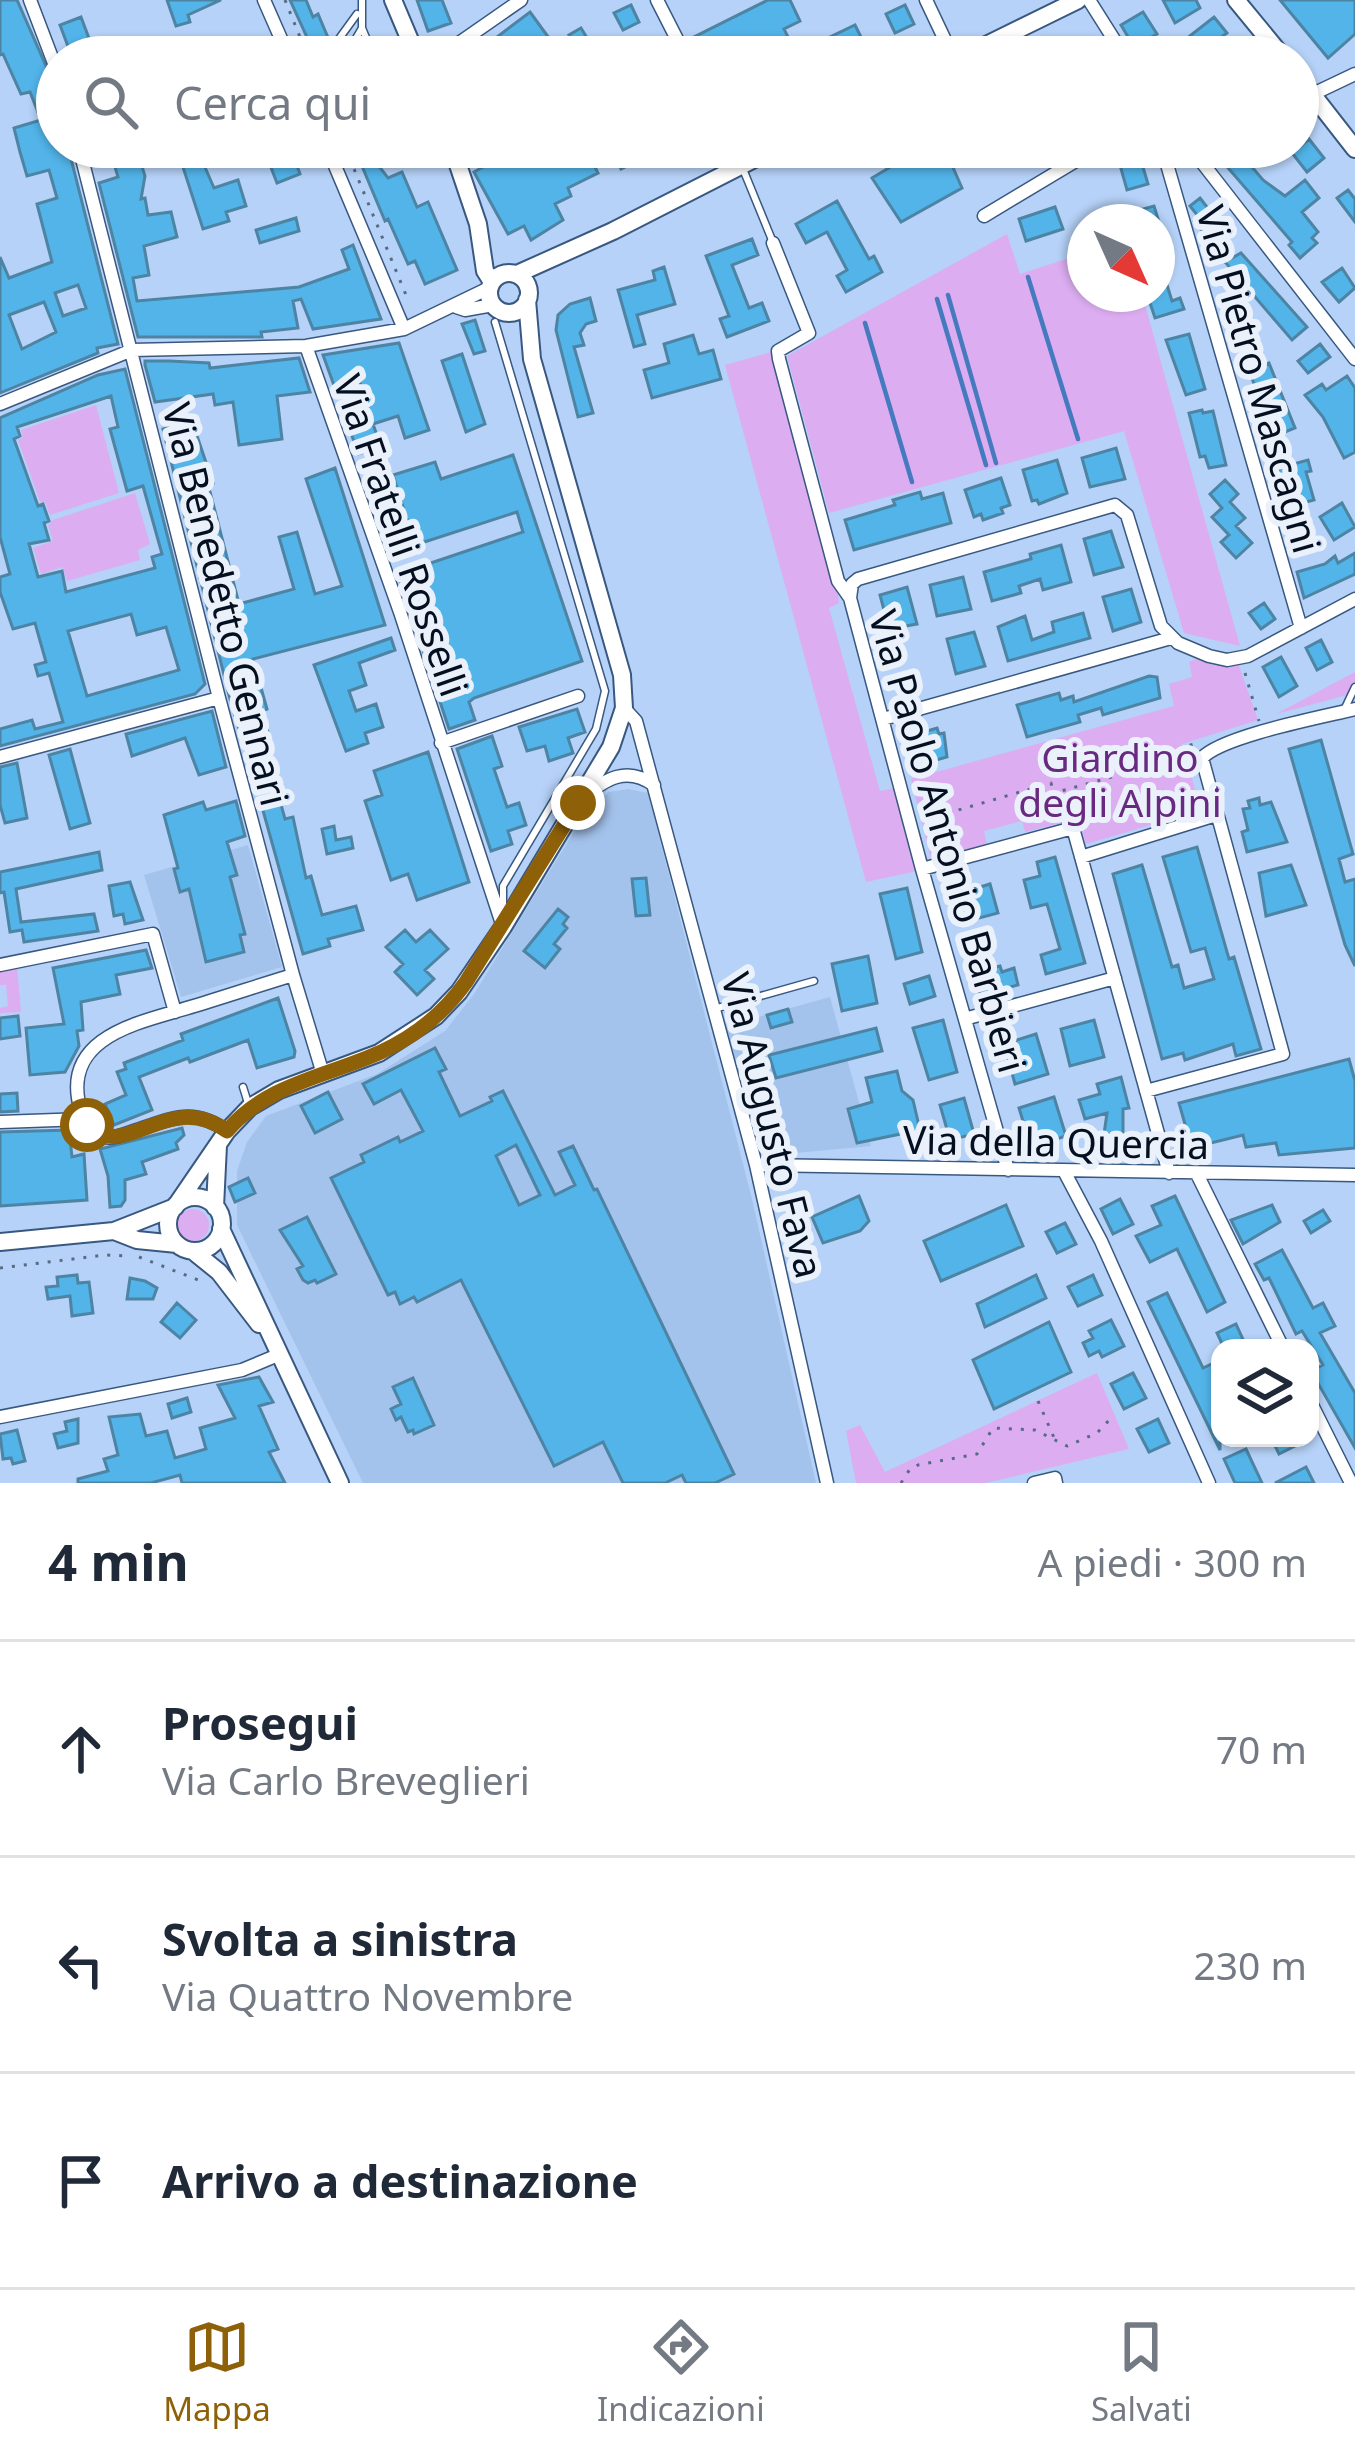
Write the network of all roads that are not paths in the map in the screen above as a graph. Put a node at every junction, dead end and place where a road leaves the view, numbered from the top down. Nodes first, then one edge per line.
1 (30, 0) edge
2 (264, 0) edge
3 (362, 0) edge
4 (393, 0) edge
5 (521, 0) edge
6 (657, 0) edge
7 (926, 0) edge
8 (1078, 0) edge
9 (1090, 0) edge
10 (1236, 0) edge
11 (359, 10) junction
12 (362, 28) junction
13 (44, 36) edge
14 (280, 36) edge
15 (341, 36) edge
16 (357, 36) edge
17 (365, 36) edge
18 (408, 36) edge
19 (469, 36) edge
20 (675, 36) edge
21 (946, 36) edge
22 (1002, 36) edge
23 (1112, 36) edge
24 (1265, 36) edge
25 (1355, 74) edge
26 (1319, 91) edge
27 (1319, 102) edge
28 (1355, 149) edge
29 (85, 168) edge
30 (337, 168) edge
31 (459, 168) edge
32 (735, 168) edge
33 (742, 168) edge
34 (1065, 168) edge
35 (1168, 168) edge
36 (1206, 168) edge
37 (984, 216) dead end
38 (773, 243) joint
39 (506, 294) junction
40 (409, 326) junction
41 (306, 346) junction
42 (133, 350) junction
43 (1355, 359) edge
44 (0, 404) edge
45 (850, 598) junction
46 (1355, 599) edge
47 (1301, 628) junction
48 (1171, 638) junction
49 (1355, 687) edge
50 (578, 696) dead end
51 (219, 698) junction
52 (624, 708) junction
53 (1350, 710) edge
54 (883, 719) junction
55 (441, 743) junction
56 (0, 757) edge
57 (654, 785) junction
58 (578, 803) junction
59 (1216, 815) junction
60 (1081, 857) junction
61 (922, 869) junction
62 (503, 927) junction
63 (0, 964) edge
64 (292, 975) junction
65 (1115, 978) junction
66 (814, 981) dead end
67 (714, 1009) junction
68 (175, 1012) junction
69 (968, 1018) junction
70 (323, 1074) junction
71 (243, 1087) dead end
72 (1146, 1091) junction
73 (250, 1107) junction
74 (84, 1119) junction
75 (0, 1122) edge
76 (223, 1138) junction
77 (756, 1166) junction
78 (1008, 1170) junction
79 (1064, 1171) junction
80 (1169, 1173) junction
81 (1196, 1174) junction
82 (1355, 1175) edge
83 (175, 1207) junction
84 (215, 1207) junction
85 (221, 1228) junction
86 (114, 1231) junction
87 (0, 1242) edge
88 (185, 1248) junction
89 (268, 1334) junction
90 (1278, 1339) edge
91 (278, 1355) junction
92 (0, 1418) edge
93 (1319, 1419) edge
94 (340, 1483) edge
95 (826, 1483) edge
96 (1034, 1483) edge
97 (1056, 1483) edge
98 (1209, 1483) edge
99 (1351, 1483) edge

1 - 13 street
2 - 14 street
3 - 11 lane
4 - 18 main road
5 - 19 street
6 - 20 street
7 - 21 street
8 - 22 main road
9 - 23 street
10 - 24 main road
11 - 12 lane
11 - 15 lane
12 - 16 lane
12 - 17 lane
25 - 26 street
27 - 28 main road
29 - 42 street, Via Benedetto Gennari
30 - 40 street
31 - 39 main road
32 - 39 main road
33 - 38 lane
34 - 37 street
35 - 47 street, Via Pietro Mascagni
36 - 43 street
38 - 45 street, Via Paolo Antonio Barbieri
39 - 40 street
39 - 52 main road
39 - 62 lane
40 - 41 street
41 - 42 street
41 - 55 street, Via Fratelli Rosselli
42 - 44 street
42 - 51 street, Via Benedetto Gennari
45 - 48 street
45 - 54 street, Via Paolo Antonio Barbieri
46 - 47 street
47 - 48 street
48 - 54 street
49 - 53 lane
50 - 55 street, Via Fratelli Rosselli
51 - 56 street
51 - 64 street, Via Benedetto Gennari
52 - 57 street, Via Augusto Fava
52 - 58 main road
53 - 59 street
54 - 61 street, Via Paolo Antonio Barbieri
55 - 62 street, Via Fratelli Rosselli
57 - 58 street
57 - 67 street, Via Augusto Fava
58 - 62 main road
59 - 60 street
59 - 72 street
60 - 61 street
60 - 65 street
61 - 69 street, Via Paolo Antonio Barbieri
62 - 70 main road
63 - 68 street
64 - 68 street
64 - 70 street, Via Benedetto Gennari
65 - 69 street
65 - 72 street
66 - 67 lane
67 - 77 street, Via Augusto Fava
68 - 74 street
69 - 78 street, Via Paolo Antonio Barbieri
70 - 73 main road
71 - 73 lane
72 - 80 street
73 - 76 main road
74 - 75 street
74 - 76 street
76 - 83 main road
76 - 84 main road
77 - 78 street, Via della Quercia
77 - 95 street, Via Augusto Fava
78 - 79 street, Via della Quercia
79 - 80 street, Via della Quercia
79 - 98 street
80 - 81 street, Via della Quercia
81 - 82 street, Via della Quercia
81 - 90 street
83 - 84 main road
83 - 86 main road
83 - 88 main road
84 - 85 main road
85 - 88 main road
85 - 89 main road
86 - 87 main road
86 - 88 main road
88 - 89 main road
89 - 91 main road
91 - 92 street
91 - 94 main road
93 - 99 street
96 - 97 street

